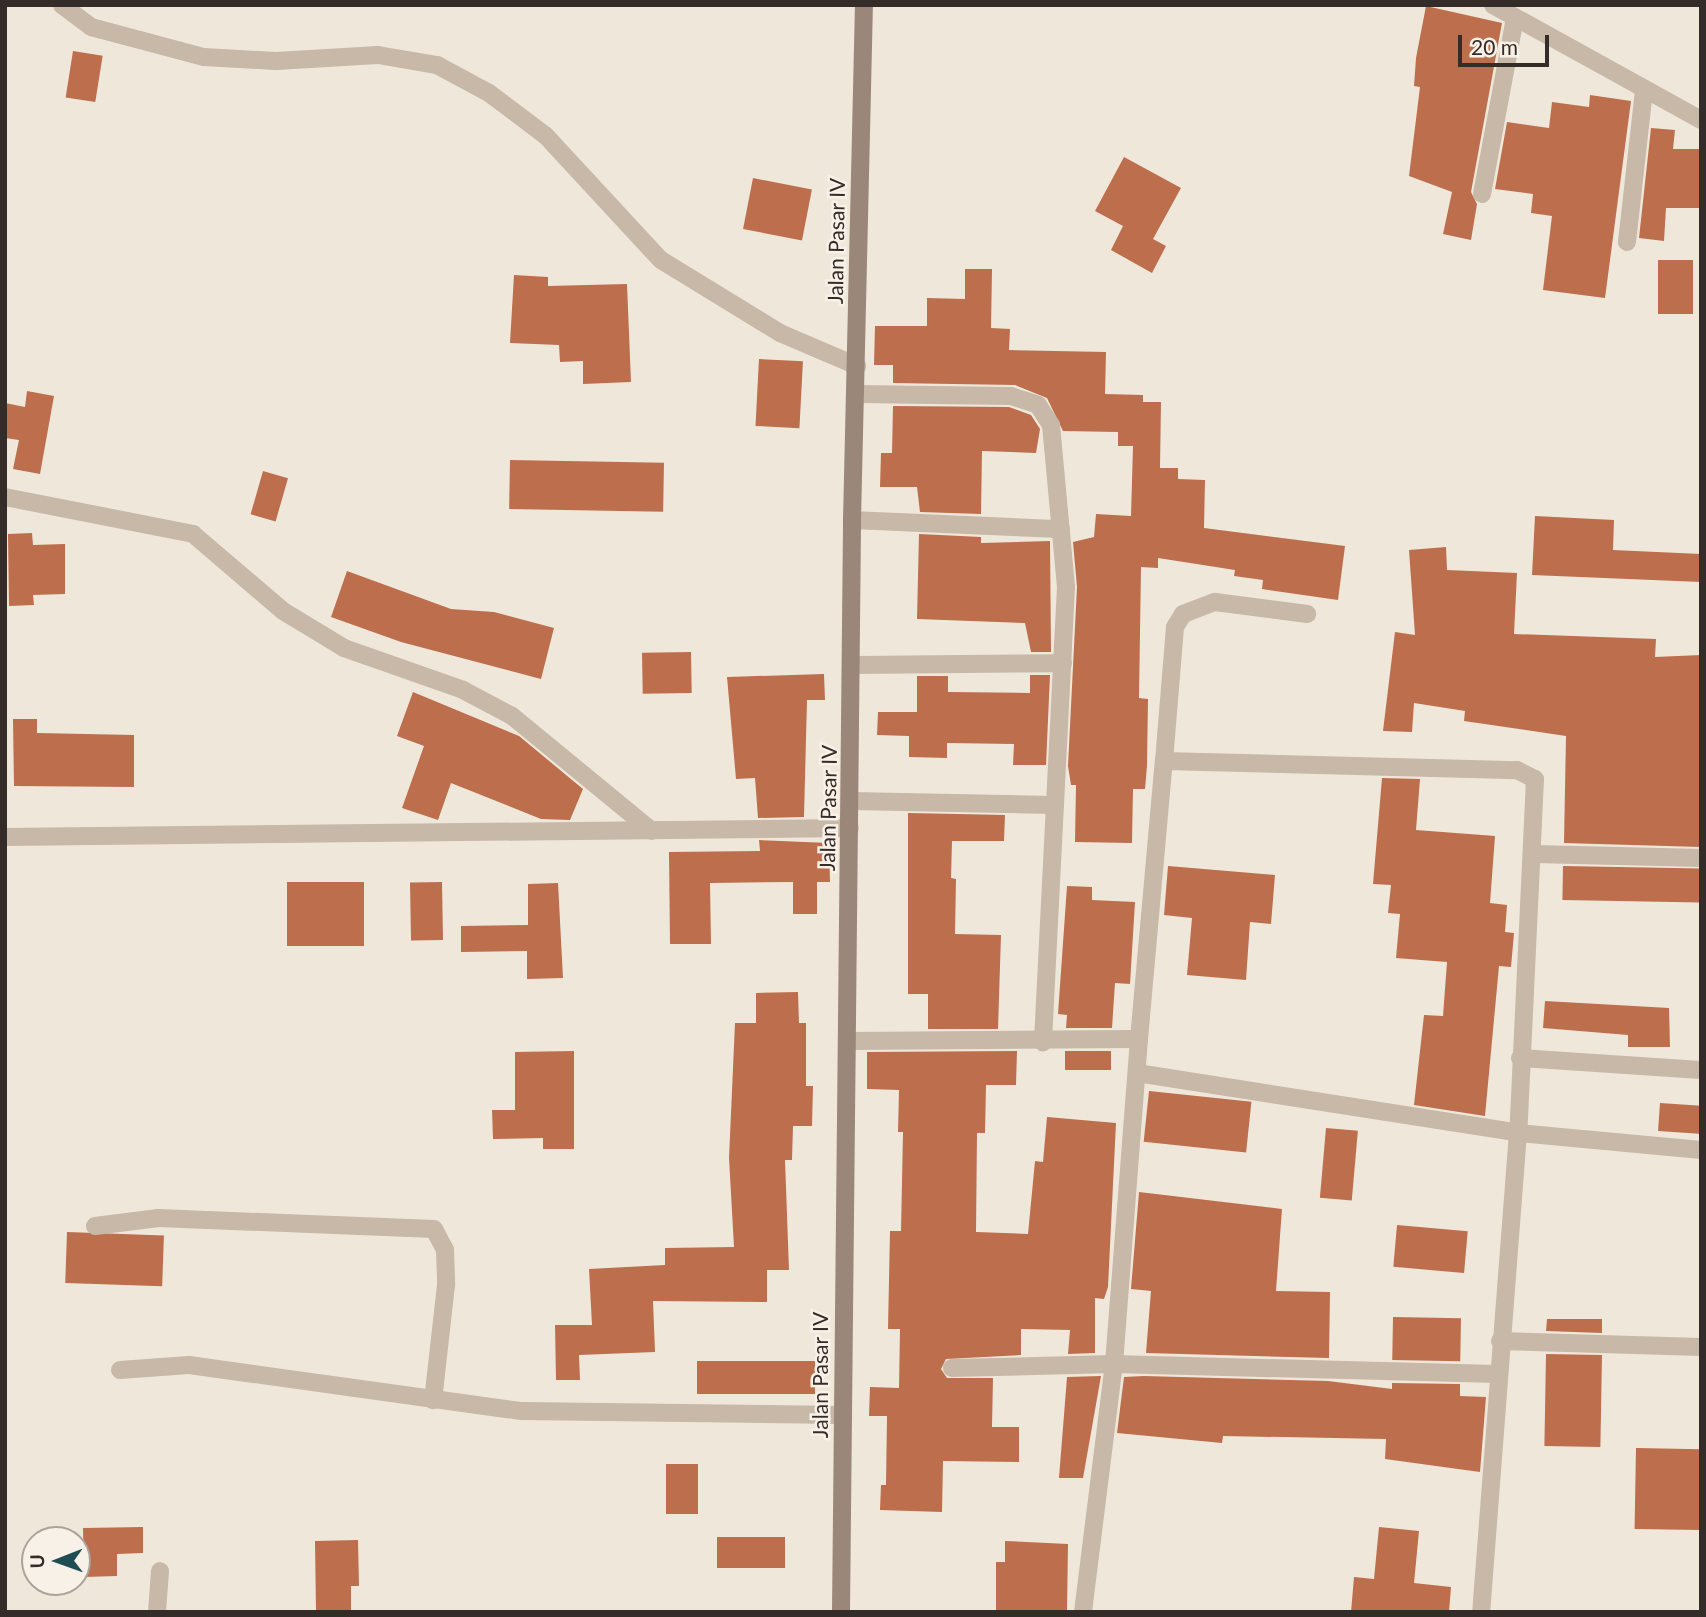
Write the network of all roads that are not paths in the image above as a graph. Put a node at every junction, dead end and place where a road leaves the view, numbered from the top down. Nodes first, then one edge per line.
1 (62, 5) edge
2 (864, 5) edge
3 (1493, 5) edge
4 (1515, 18) junction
5 (1644, 91) junction
6 (1701, 120) edge
7 (1482, 194) dead end
8 (1627, 242) dead end
9 (857, 366) junction
10 (856, 394) junction
11 (5, 497) edge
12 (852, 520) junction
13 (1061, 529) junction
14 (1307, 614) dead end
15 (1063, 663) junction
16 (853, 665) junction
17 (1164, 761) junction
18 (851, 801) junction
19 (1055, 805) junction
20 (850, 828) junction
21 (652, 831) junction
22 (5, 838) edge
23 (1534, 854) junction
24 (1701, 858) edge
25 (1139, 1038) junction
26 (847, 1041) junction
27 (1043, 1042) junction
28 (1521, 1058) junction
29 (1701, 1070) edge
30 (1137, 1073) junction
31 (1518, 1133) junction
32 (1701, 1150) edge
33 (95, 1226) dead end
34 (1500, 1341) junction
35 (1701, 1347) edge
36 (1114, 1364) junction
37 (952, 1368) dead end
38 (120, 1370) dead end
39 (1497, 1374) junction
40 (433, 1400) junction
41 (843, 1415) junction
42 (160, 1571) dead end
43 (158, 1612) edge
44 (841, 1612) edge
45 (1083, 1612) edge
46 (1480, 1612) edge

1 - 9 street
2 - 9 street, Jalan Pasar IV
3 - 4 street
4 - 5 street
4 - 7 street
5 - 6 street
5 - 8 street
9 - 10 street, Jalan Pasar IV
10 - 12 street, Jalan Pasar IV
10 - 13 street
11 - 21 street
12 - 13 street
12 - 16 street, Jalan Pasar IV
13 - 15 street
14 - 17 street
15 - 16 street
15 - 19 street
16 - 18 street, Jalan Pasar IV
17 - 23 street
17 - 25 street
18 - 19 street
18 - 20 street, Jalan Pasar IV
19 - 27 street
20 - 21 street
20 - 26 street, Jalan Pasar IV
21 - 22 street
23 - 24 street
23 - 28 street
25 - 27 street
25 - 30 street
26 - 27 street
26 - 41 street, Jalan Pasar IV
28 - 29 street
28 - 31 street
30 - 31 street
30 - 36 street
31 - 32 street
31 - 34 street
33 - 40 street
34 - 35 street
34 - 39 street
36 - 37 street
36 - 39 street
36 - 45 street
38 - 40 street
39 - 46 street
40 - 41 street
41 - 44 street, Jalan Pasar IV
42 - 43 street

